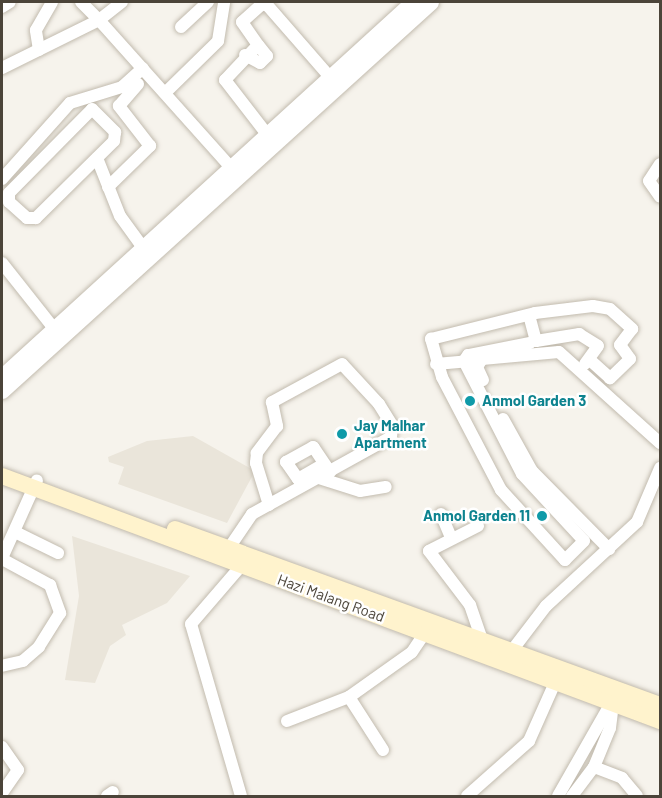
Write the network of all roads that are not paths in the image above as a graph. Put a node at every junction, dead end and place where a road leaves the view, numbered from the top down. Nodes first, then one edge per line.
1 (10, 2) edge
2 (52, 2) edge
3 (81, 2) edge
4 (122, 2) edge
5 (208, 2) edge
6 (224, 2) edge
7 (412, 2) edge
8 (431, 2) edge
9 (2, 7) edge
10 (99, 20) junction
11 (181, 27) dead end
12 (39, 50) junction
13 (2, 68) edge
14 (143, 68) junction
15 (329, 76) junction
16 (138, 84) dead end
17 (166, 92) junction
18 (266, 133) junction
19 (97, 158) junction
20 (660, 164) edge
21 (234, 170) junction
22 (2, 179) edge
23 (108, 187) junction
24 (660, 197) edge
25 (141, 245) junction
26 (2, 263) edge
27 (529, 315) junction
28 (52, 326) junction
29 (582, 334) junction
30 (530, 343) dead end
31 (516, 351) junction
32 (559, 352) junction
33 (464, 359) junction
34 (590, 360) junction
35 (436, 364) junction
36 (478, 365) junction
37 (580, 370) junction
38 (2, 376) edge
39 (2, 391) edge
40 (660, 443) edge
41 (2, 467) edge
42 (660, 468) edge
43 (325, 472) junction
44 (2, 476) edge
45 (36, 484) junction
46 (386, 488) dead end
47 (269, 505) junction
48 (441, 514) dead end
49 (572, 520) junction
50 (478, 526) dead end
51 (15, 532) junction
52 (451, 538) junction
53 (229, 548) junction
54 (609, 549) junction
55 (58, 554) dead end
56 (2, 559) edge
57 (246, 561) junction
58 (425, 633) junction
59 (482, 639) junction
60 (507, 657) junction
61 (2, 666) edge
62 (558, 677) junction
63 (349, 697) junction
64 (617, 700) junction
65 (660, 705) edge
66 (287, 721) dead end
67 (660, 721) edge
68 (612, 738) dead end
69 (2, 747) edge
70 (383, 750) dead end
71 (594, 767) junction
72 (487, 791) edge
73 (2, 794) edge
74 (241, 796) edge
75 (467, 796) edge
76 (558, 796) edge
77 (572, 796) edge
78 (637, 796) edge

1 - 9 street
2 - 12 street
3 - 10 street
4 - 10 street
5 - 11 street
6 - 17 street
7 - 15 street
8 - 21 street
10 - 12 street
10 - 14 street
12 - 13 street
14 - 17 street
14 - 22 street
15 - 18 street
15 - 18 street
16 - 23 street
17 - 21 street
18 - 21 street
19 - 19 street
19 - 23 street
20 - 24 street
21 - 25 street
21 - 39 street
23 - 25 street
25 - 28 street
26 - 28 street
27 - 29 street
27 - 34 street
27 - 35 street
28 - 38 street
29 - 32 street
29 - 34 street
30 - 31 street
31 - 32 street
31 - 36 street
32 - 37 street
33 - 35 street
33 - 36 street
33 - 36 street
34 - 37 street
35 - 49 street
36 - 49 street
37 - 40 street
41 - 45 main road, Hazi Malang Road
42 - 54 street
43 - 46 street
43 - 47 street
43 - 47 street
44 - 45 main road, Hazi Malang Road
45 - 51 street
45 - 53 main road, Hazi Malang Road
45 - 57 main road, Hazi Malang Road
47 - 53 street
48 - 52 street
49 - 54 street
50 - 52 street
51 - 55 street
51 - 56 street
52 - 59 street
53 - 57 main road, Hazi Malang Road
54 - 60 street
56 - 61 street
57 - 58 main road, Hazi Malang Road
57 - 59 main road, Hazi Malang Road
57 - 74 street
58 - 60 main road, Hazi Malang Road
58 - 63 street
59 - 60 main road, Hazi Malang Road
60 - 62 main road, Hazi Malang Road
62 - 64 main road, Hazi Malang Road
62 - 72 street
63 - 66 street
63 - 70 street
64 - 65 main road, Hazi Malang Road
64 - 67 main road, Hazi Malang Road
64 - 68 street
64 - 71 street
64 - 76 street
69 - 73 street
71 - 77 street
71 - 78 street
72 - 75 street

